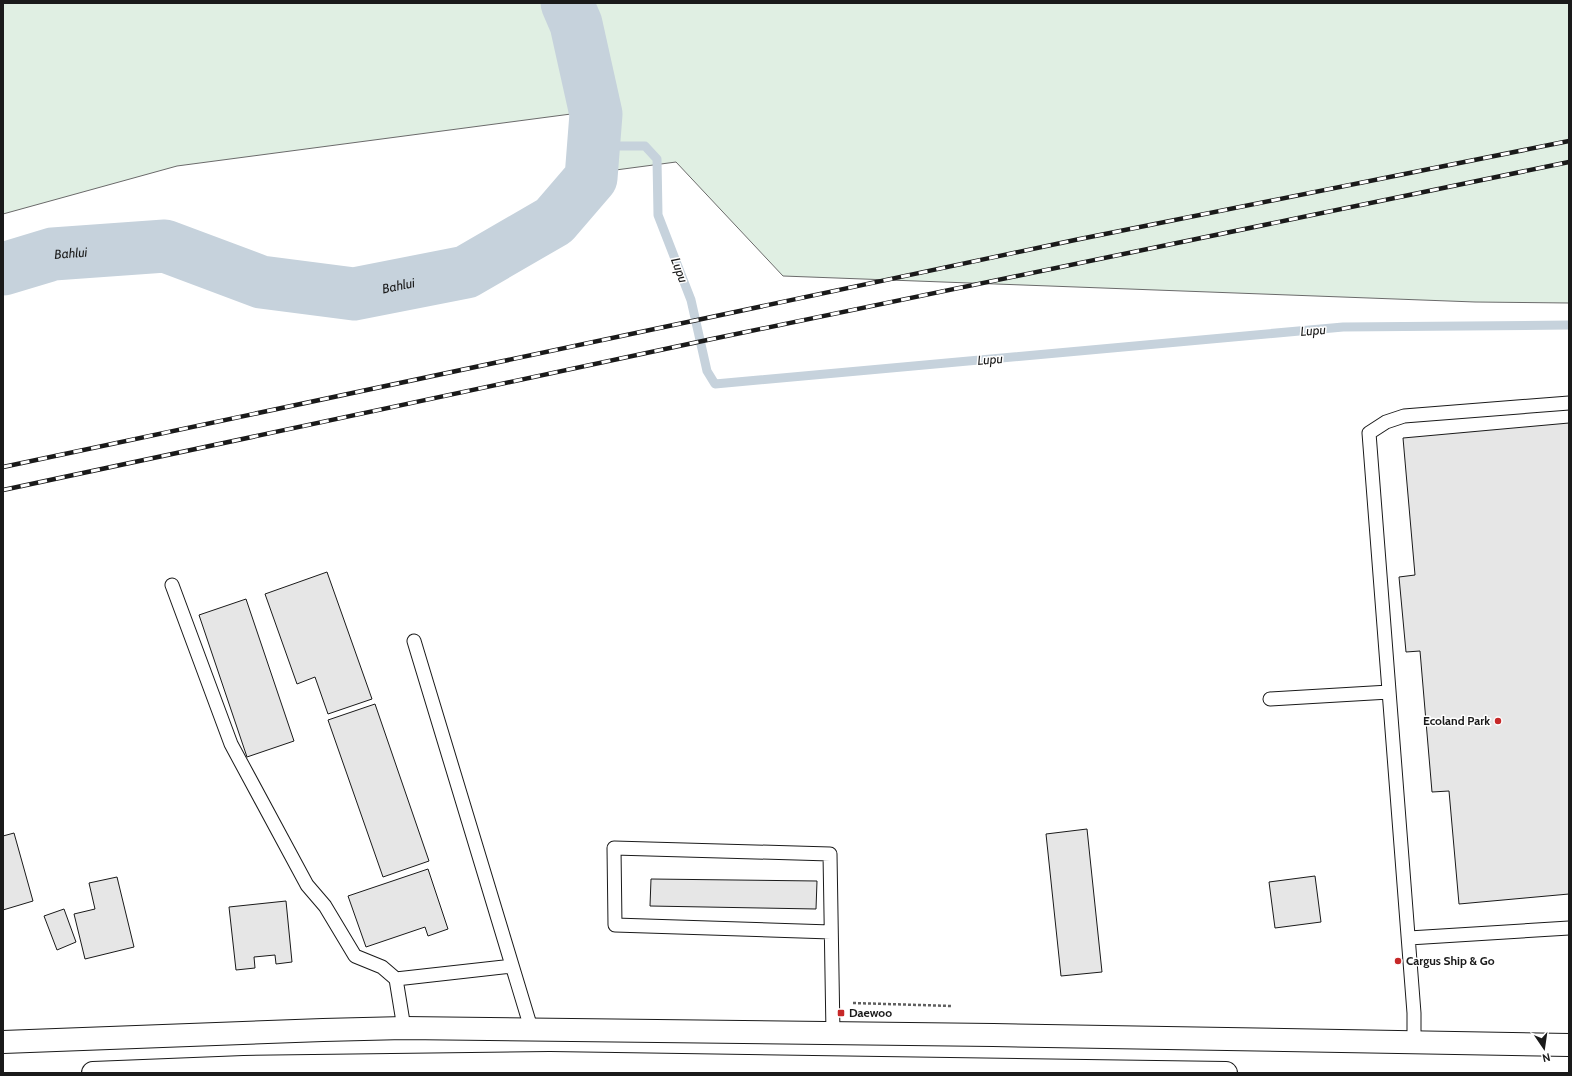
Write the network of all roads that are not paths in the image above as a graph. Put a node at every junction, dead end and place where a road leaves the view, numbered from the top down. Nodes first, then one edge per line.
1 (1569, 403) edge
2 (172, 585) dead end
3 (414, 641) dead end
4 (1389, 692) junction
5 (1270, 699) dead end
6 (1569, 928) edge
7 (831, 932) junction
8 (1409, 938) junction
9 (512, 966) junction
10 (396, 979) junction
11 (404, 1028) junction
12 (531, 1028) junction
13 (833, 1033) junction
14 (3, 1042) edge
15 (1414, 1042) junction
16 (1569, 1044) edge
17 (93, 1073) edge
18 (1226, 1073) edge

1 - 4 lane
2 - 10 lane
3 - 9 lane
4 - 5 lane
4 - 8 lane
6 - 8 lane
7 - 7 lane
7 - 13 lane
8 - 15 lane
9 - 10 lane
9 - 12 lane
10 - 11 lane
11 - 12 highway
11 - 14 highway
12 - 13 highway
13 - 15 highway
15 - 16 highway
17 - 18 highway

